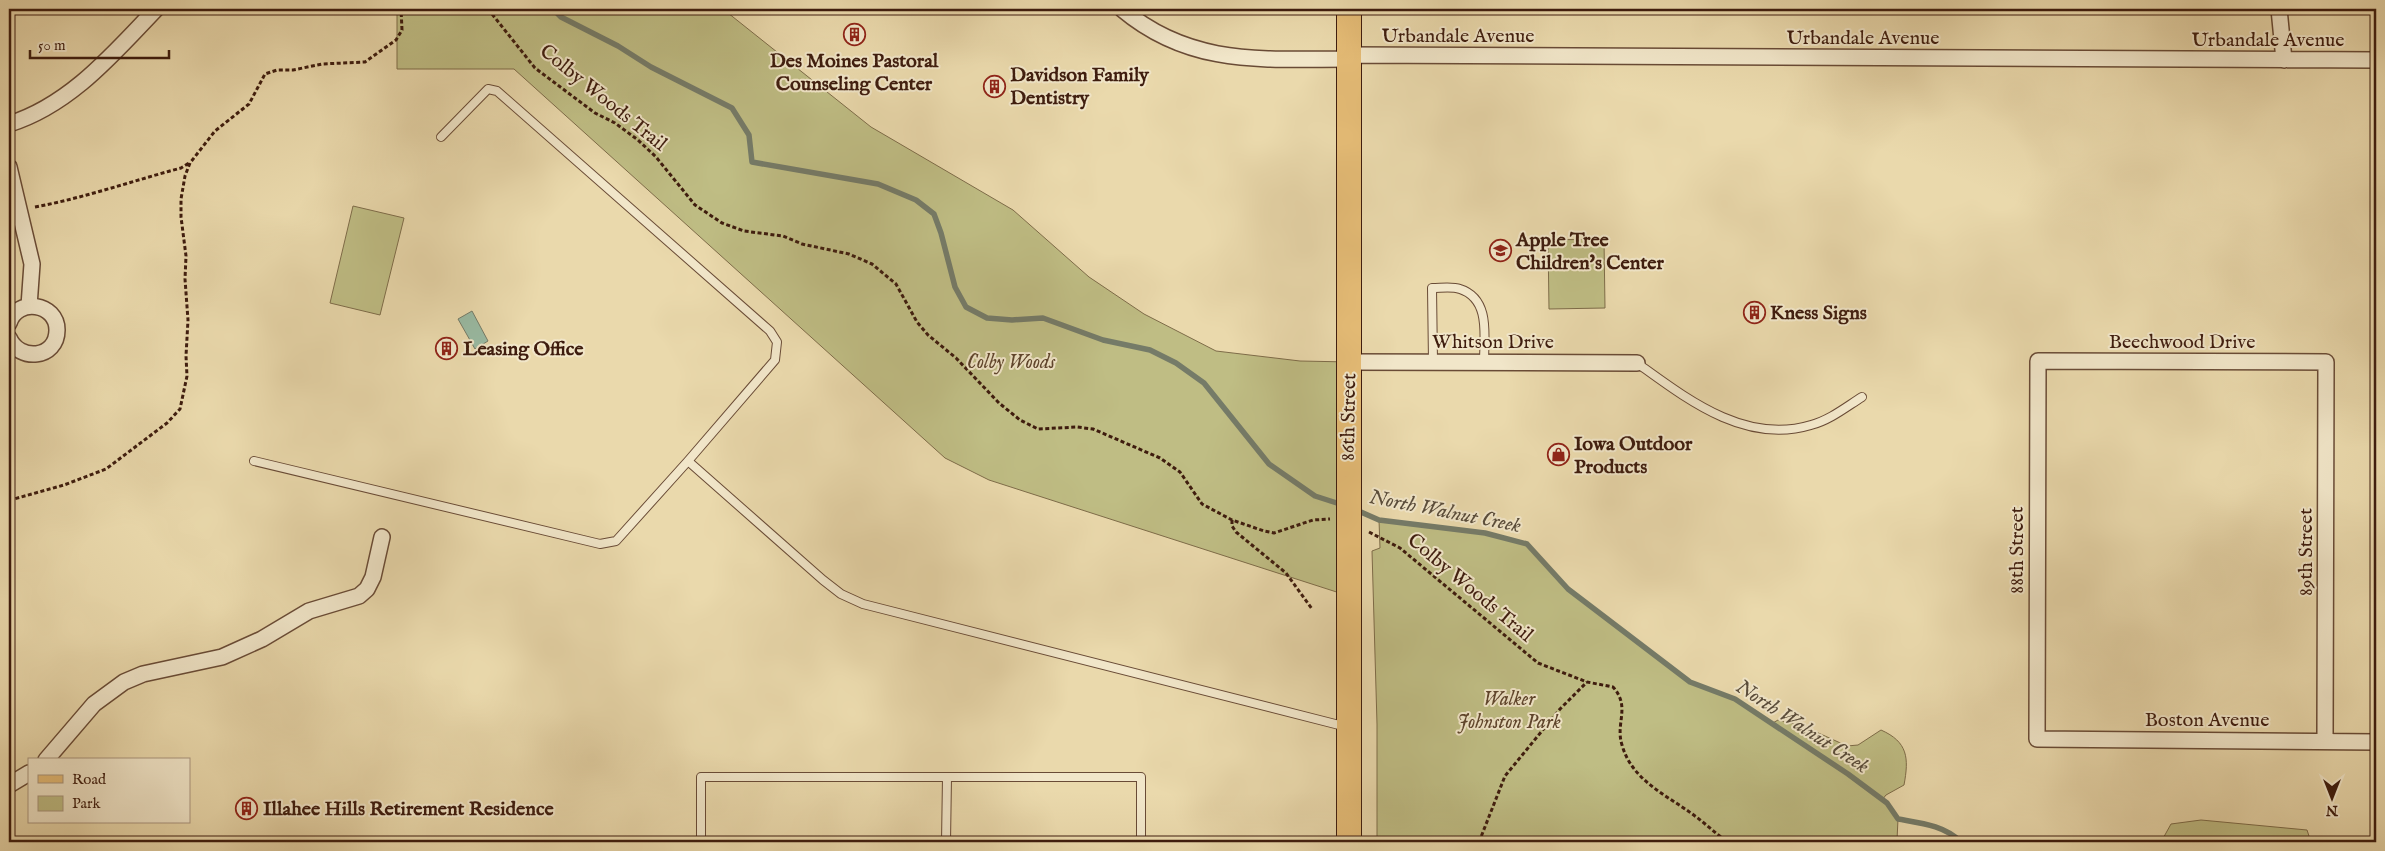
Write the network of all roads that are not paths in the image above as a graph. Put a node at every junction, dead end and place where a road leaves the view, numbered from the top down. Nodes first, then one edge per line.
1 (156, 9) edge
2 (1122, 9) edge
3 (1349, 9) edge
4 (2279, 9) edge
5 (1349, 57) junction
6 (2284, 60) junction
7 (2376, 60) edge
8 (9, 124) edge
9 (441, 137) dead end
10 (9, 168) edge
11 (28, 306) junction
12 (9, 323) edge
13 (9, 338) edge
14 (2038, 361) joint
15 (1350, 362) junction
16 (1433, 362) junction
17 (1484, 362) junction
18 (2326, 362) joint
19 (1636, 363) joint
20 (1862, 397) dead end
21 (254, 461) dead end
22 (688, 461) junction
23 (382, 538) dead end
24 (1349, 728) junction
25 (2037, 739) joint
26 (2325, 741) junction
27 (2376, 742) edge
28 (48, 758) edge
29 (28, 774) edge
30 (947, 777) junction
31 (9, 785) edge
32 (1350, 837) edge
33 (701, 842) edge
34 (946, 842) edge
35 (1141, 842) edge

1 - 8 street
2 - 5 street, Urbandale Avenue
3 - 5 main road, 86th Street
4 - 6 street
5 - 6 street, Urbandale Avenue
5 - 15 main road, 86th Street
6 - 7 street, Urbandale Avenue
9 - 22 lane
10 - 11 street
11 - 12 street
11 - 13 street
14 - 18 street, Beechwood Drive
14 - 25 street, 88th Street
15 - 16 street, Whitson Drive
15 - 24 main road, 86th Street, bridge
16 - 17 street, Whitson Drive
16 - 17 lane
17 - 19 street, Whitson Drive
18 - 26 street, 89th Street
19 - 20 lane
21 - 22 lane
22 - 24 lane
23 - 28 street
24 - 32 main road, 86th Street
25 - 26 street, Boston Avenue
26 - 27 street, Boston Avenue
29 - 31 street
30 - 33 lane
30 - 34 lane
30 - 35 lane

